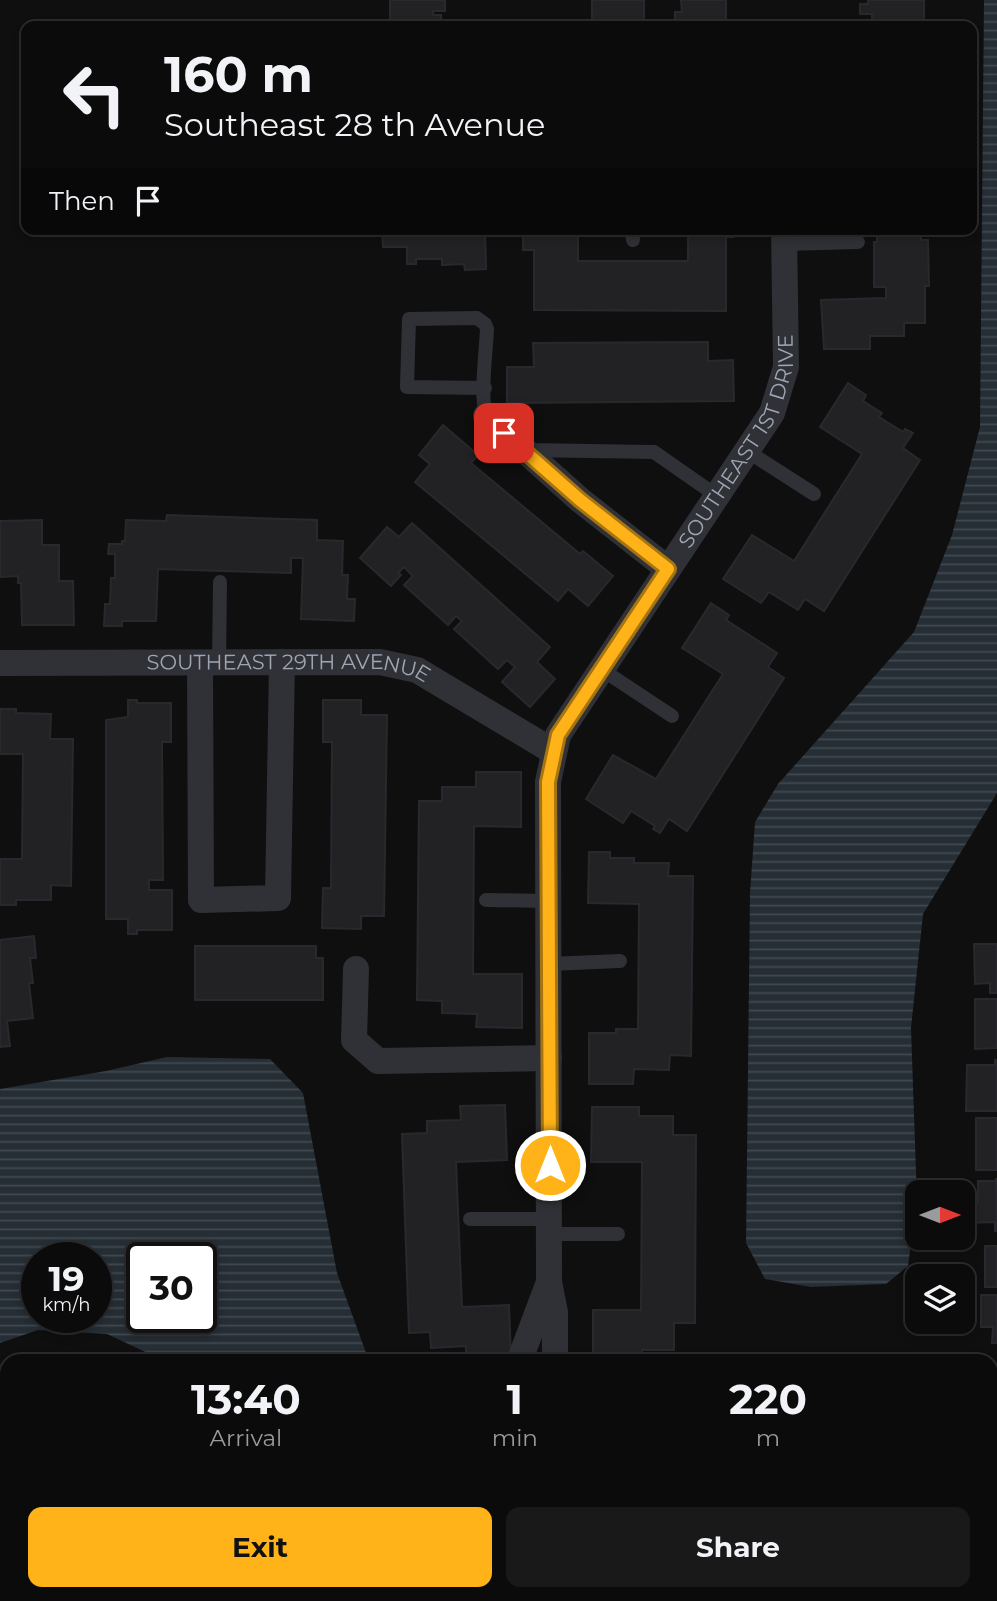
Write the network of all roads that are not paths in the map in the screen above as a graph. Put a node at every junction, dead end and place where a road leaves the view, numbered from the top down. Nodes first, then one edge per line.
1 (784, 237) edge
2 (858, 242) dead end
3 (485, 388) junction
4 (486, 416) joint
5 (522, 449) junction
6 (747, 451) junction
7 (814, 494) dead end
8 (717, 496) junction
9 (668, 569) junction
10 (220, 582) dead end
11 (282, 662) junction
12 (0, 663) edge
13 (209, 663) junction
14 (601, 669) junction
15 (672, 716) dead end
16 (554, 752) junction
17 (486, 900) dead end
18 (549, 901) junction
19 (620, 961) dead end
20 (549, 964) junction
21 (356, 969) dead end
22 (549, 1058) junction
23 (470, 1219) dead end
24 (550, 1227) junction
25 (618, 1234) dead end
26 (550, 1282) junction
27 (522, 1354) edge
28 (555, 1354) edge

1 - 2 lane
1 - 6 street, SOUTHEAST 1ST DRIVE
3 - 3 lane
3 - 4 lane
4 - 5 street
5 - 8 lane
5 - 9 street
6 - 7 lane
6 - 8 street, SOUTHEAST 1ST DRIVE
8 - 9 street, SOUTHEAST 1ST DRIVE
9 - 14 street, SOUTHEAST 1ST DRIVE
10 - 13 lane
11 - 13 street, SOUTHEAST 29TH AVENUE
11 - 13 street
11 - 16 street, SOUTHEAST 29TH AVENUE
12 - 13 street, SOUTHEAST 29TH AVENUE
14 - 15 lane
14 - 16 street, SOUTHEAST 1ST DRIVE
16 - 18 street, SOUTHEAST 1ST DRIVE
17 - 18 lane
18 - 20 street, SOUTHEAST 1ST DRIVE
19 - 20 lane
20 - 22 street, SOUTHEAST 1ST DRIVE
21 - 22 street
22 - 24 street, SOUTHEAST 1ST DRIVE
23 - 24 lane
24 - 25 lane
24 - 26 street, SOUTHEAST 1ST DRIVE
26 - 27 street, SOUTHEAST 1ST DRIVE
26 - 28 street, SOUTHEAST 1ST DRIVE

